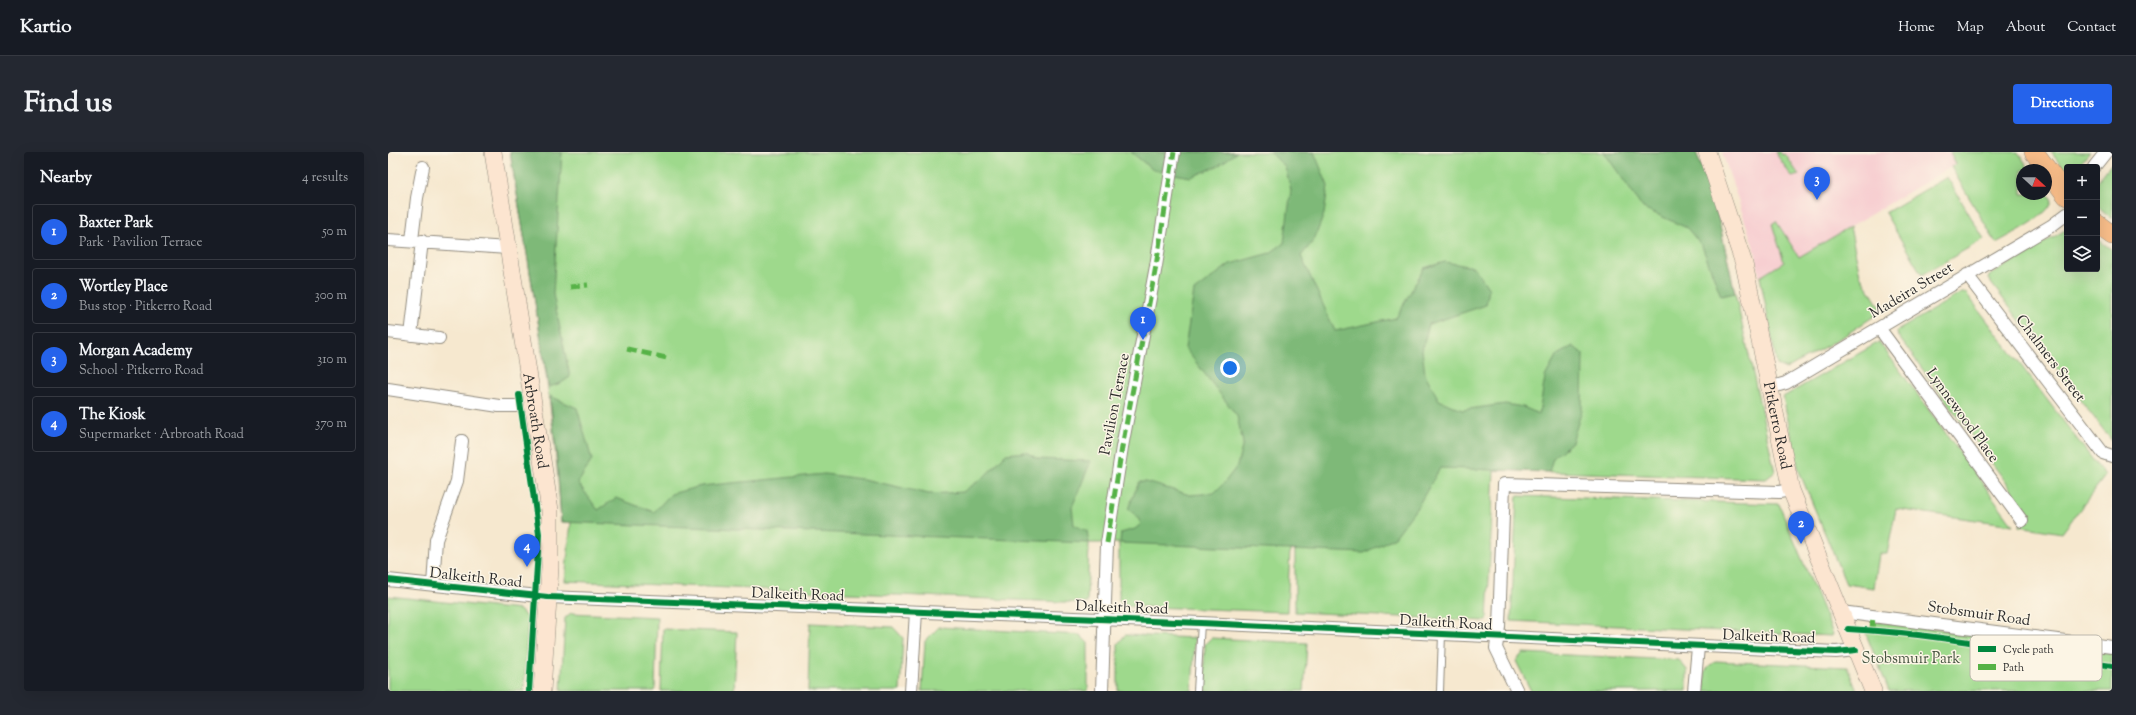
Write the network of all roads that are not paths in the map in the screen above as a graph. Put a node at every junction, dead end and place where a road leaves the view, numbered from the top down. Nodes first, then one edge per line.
1 (494, 152) edge
2 (1174, 152) edge
3 (1707, 152) edge
4 (2034, 152) edge
5 (2106, 152) edge
6 (2096, 164) edge
7 (423, 167) dead end
8 (2064, 192) edge
9 (2064, 216) edge
10 (2100, 226) edge
11 (2112, 235) edge
12 (388, 240) edge
13 (417, 241) junction
14 (508, 248) junction
15 (1967, 275) junction
16 (1879, 328) junction
17 (388, 332) edge
18 (411, 335) junction
19 (439, 338) dead end
20 (1769, 388) junction
21 (388, 389) edge
22 (516, 406) dead end
23 (462, 441) dead end
24 (2112, 456) edge
25 (1791, 490) junction
26 (2022, 521) dead end
27 (388, 580) edge
28 (433, 585) junction
29 (548, 597) junction
30 (916, 612) junction
31 (1841, 612) junction
32 (1103, 619) junction
33 (1200, 623) junction
34 (1442, 634) junction
35 (2019, 635) edge
36 (1498, 637) junction
37 (2102, 646) edge
38 (1698, 647) junction
39 (2112, 647) edge
40 (1856, 650) junction
41 (542, 691) edge
42 (911, 691) edge
43 (1102, 691) edge
44 (1197, 691) edge
45 (1440, 691) edge
46 (1517, 691) edge
47 (1694, 691) edge
48 (1873, 691) edge

1 - 14 street, Arbroath Road
2 - 32 street, Pavilion Terrace
3 - 20 street, Pitkerro Road
4 - 8 main road
5 - 6 street
7 - 13 street
9 - 15 street, Madeira Street
10 - 11 main road
12 - 13 street
13 - 14 street
13 - 18 street
14 - 29 street, Arbroath Road
15 - 16 street, Madeira Street
15 - 24 street, Chalmers Street
16 - 20 street, Madeira Street
16 - 26 street, Lynnewood Place
17 - 18 street
18 - 19 street
20 - 25 street, Pitkerro Road
21 - 22 street
23 - 28 street
25 - 31 street, Pitkerro Road
25 - 36 street
27 - 28 street, Dalkeith Road
28 - 29 street, Dalkeith Road
29 - 30 street, Dalkeith Road
29 - 41 street, Arbroath Road
30 - 32 street, Dalkeith Road
30 - 42 street
31 - 35 street, Stobsmuir Road
31 - 40 street, Pitkerro Road
32 - 33 street, Dalkeith Road
32 - 43 street, Pavilion Terrace
33 - 34 street, Dalkeith Road
33 - 44 lane
34 - 36 street, Dalkeith Road
34 - 45 lane
36 - 38 street, Dalkeith Road
36 - 46 street
37 - 39 street, Stobsmuir Road
38 - 40 street, Dalkeith Road
38 - 47 street
40 - 48 street, Pitkerro Road

